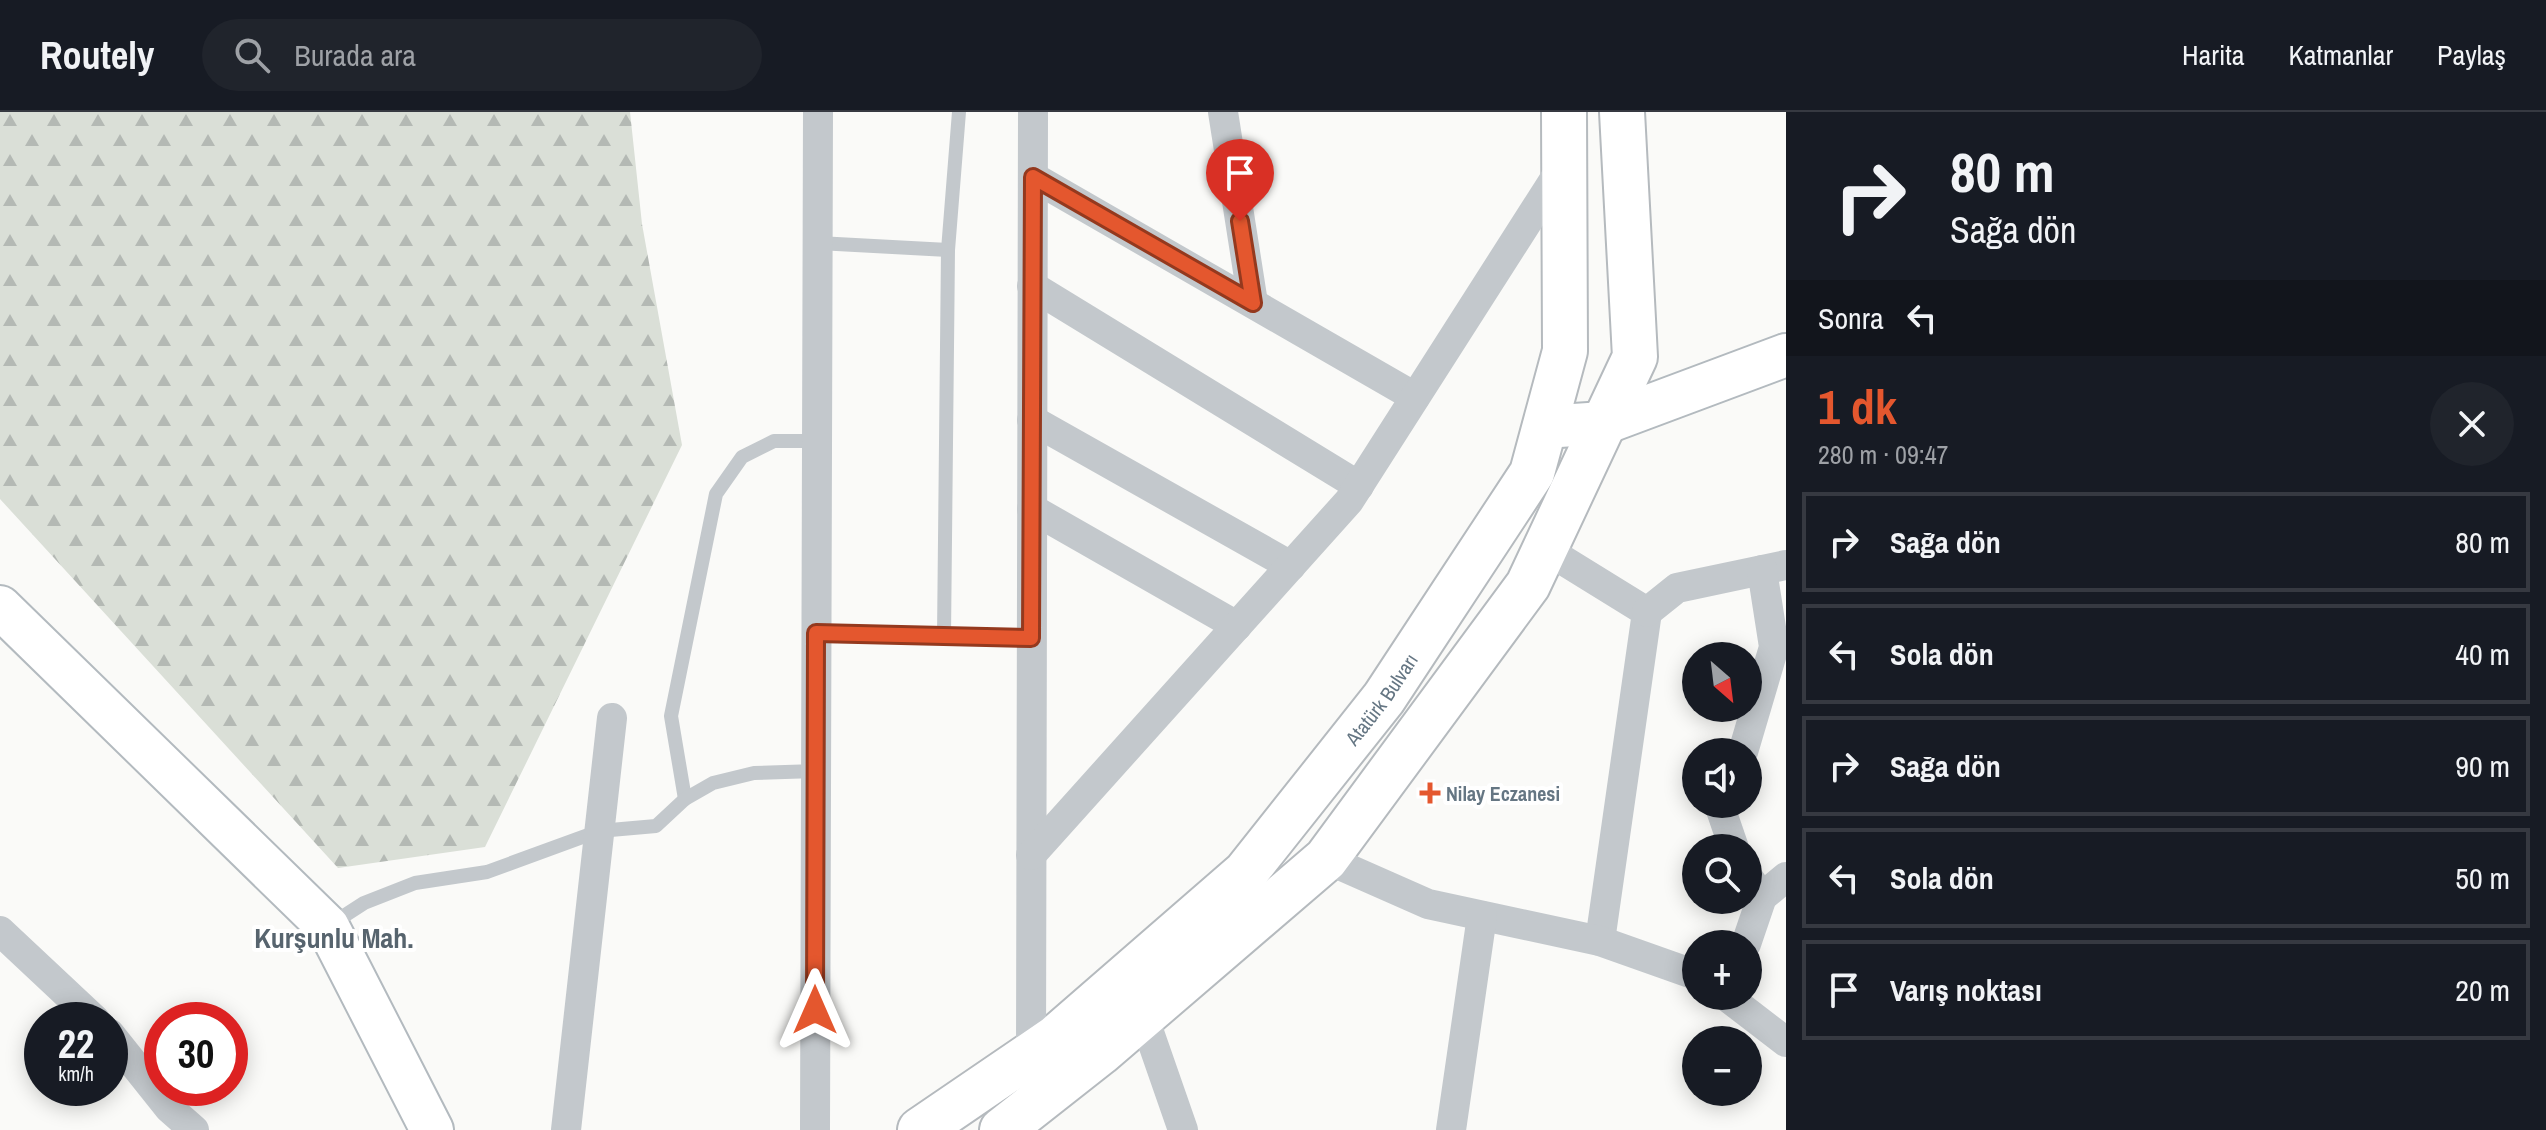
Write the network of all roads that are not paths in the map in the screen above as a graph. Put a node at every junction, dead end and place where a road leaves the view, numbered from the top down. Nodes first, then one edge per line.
1 (818, 112) edge
2 (959, 112) edge
3 (1033, 112) edge
4 (1223, 112) edge
5 (1564, 112) edge
6 (1622, 112) edge
7 (1564, 164) junction
8 (1033, 177) junction
9 (818, 243) junction
10 (948, 250) junction
11 (1032, 286) junction
12 (1253, 303) junction
13 (1786, 355) edge
14 (1415, 397) junction
15 (1032, 420) junction
16 (1604, 423) junction
17 (1544, 427) junction
18 (817, 441) junction
19 (1359, 486) junction
20 (1032, 509) junction
21 (1545, 549) junction
22 (1291, 566) junction
23 (1774, 568) edge
24 (0, 607) edge
25 (1647, 612) junction
26 (1237, 626) junction
27 (816, 633) junction
28 (944, 636) junction
29 (1031, 638) junction
30 (1780, 651) edge
31 (612, 718) dead end
32 (1748, 738) edge
33 (816, 771) junction
34 (685, 799) junction
35 (599, 831) junction
36 (1031, 855) junction
37 (1326, 859) junction
38 (1786, 877) edge
39 (1762, 885) edge
40 (1482, 916) junction
41 (328, 927) junction
42 (0, 931) edge
43 (1600, 941) junction
44 (1682, 970) edge
45 (76, 1002) edge
46 (1745, 1010) edge
47 (1143, 1015) junction
48 (1786, 1042) edge
49 (128, 1057) edge
50 (1040, 1073) junction
51 (194, 1130) edge
52 (432, 1130) edge
53 (566, 1130) edge
54 (815, 1130) edge
55 (920, 1130) edge
56 (1002, 1130) edge
57 (1183, 1130) edge
58 (1451, 1130) edge

1 - 9 street
2 - 10 lane
3 - 8 street
4 - 12 street
5 - 7 main road, Atatürk Bulvarı
6 - 16 main road, Atatürk Bulvarı
7 - 14 street
7 - 17 main road, Atatürk Bulvarı
8 - 11 street
8 - 12 street
9 - 10 lane
9 - 18 street
10 - 28 lane
11 - 15 street
11 - 19 street
12 - 14 street
13 - 16 street
14 - 19 street
15 - 20 street
15 - 22 street
16 - 17 street
16 - 21 main road, Atatürk Bulvarı
17 - 50 main road, Atatürk Bulvarı
18 - 27 street
18 - 34 lane
19 - 22 street
20 - 26 street
20 - 29 street
21 - 25 street
21 - 37 main road, Atatürk Bulvarı
22 - 26 street
23 - 25 street
23 - 30 street
24 - 41 street
25 - 43 street
26 - 36 street
27 - 28 lane
27 - 33 street
28 - 29 lane
29 - 36 street
30 - 32 street
31 - 35 street
33 - 34 lane
33 - 54 street
34 - 35 lane
35 - 41 lane
35 - 53 street
36 - 50 street
37 - 40 street
37 - 47 main road, Atatürk Bulvarı
38 - 39 street
40 - 43 street
40 - 58 street
41 - 52 street
42 - 45 street
43 - 44 street
46 - 48 street
47 - 50 main road, Atatürk Bulvarı
47 - 57 street
49 - 51 street
50 - 55 main road, Atatürk Bulvarı
50 - 56 main road, Atatürk Bulvarı

